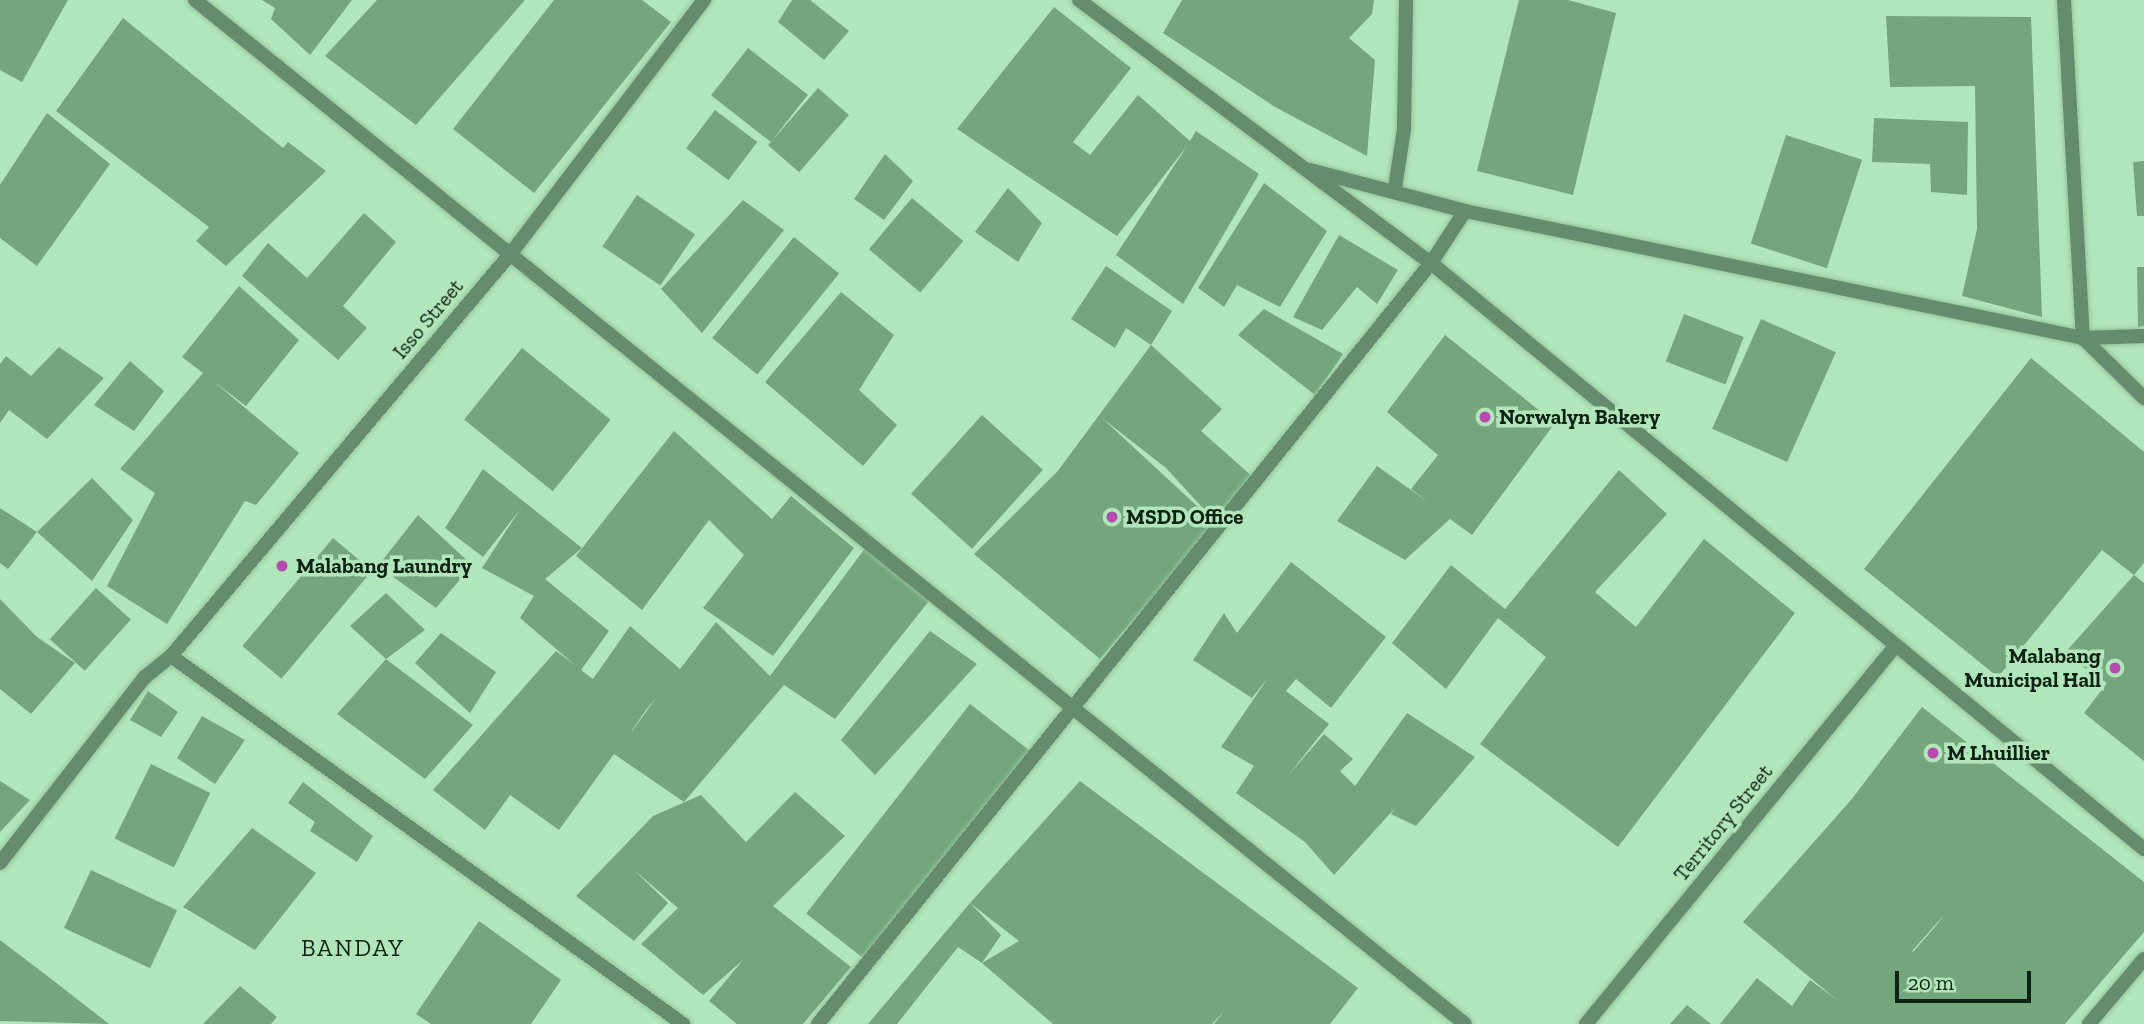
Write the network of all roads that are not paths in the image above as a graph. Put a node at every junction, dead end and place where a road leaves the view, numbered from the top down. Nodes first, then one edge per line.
1 (195, 0) edge
2 (704, 0) edge
3 (1079, 0) edge
4 (1406, 0) edge
5 (2064, 0) edge
6 (1306, 169) junction
7 (1395, 188) junction
8 (1465, 211) junction
9 (512, 252) junction
10 (1431, 263) junction
11 (2144, 336) edge
12 (2082, 338) junction
13 (2144, 398) edge
14 (1893, 649) junction
15 (172, 656) junction
16 (1074, 705) junction
17 (2144, 849) edge
18 (0, 863) edge
19 (2144, 960) edge
20 (683, 1024) edge
21 (817, 1024) edge
22 (1465, 1024) edge
23 (1586, 1024) edge
24 (2090, 1024) edge

1 - 9 street
2 - 9 street, Isso Street
3 - 6 street
4 - 7 street
5 - 12 street
6 - 7 street
6 - 10 street
7 - 8 street
8 - 10 street
8 - 12 street
9 - 15 street, Isso Street
9 - 16 street
10 - 14 street
10 - 16 street
11 - 12 street
12 - 13 street
14 - 17 street
14 - 23 street, Territory Street
15 - 18 street, Isso Street
15 - 20 street
16 - 21 street
16 - 22 street
19 - 24 street

